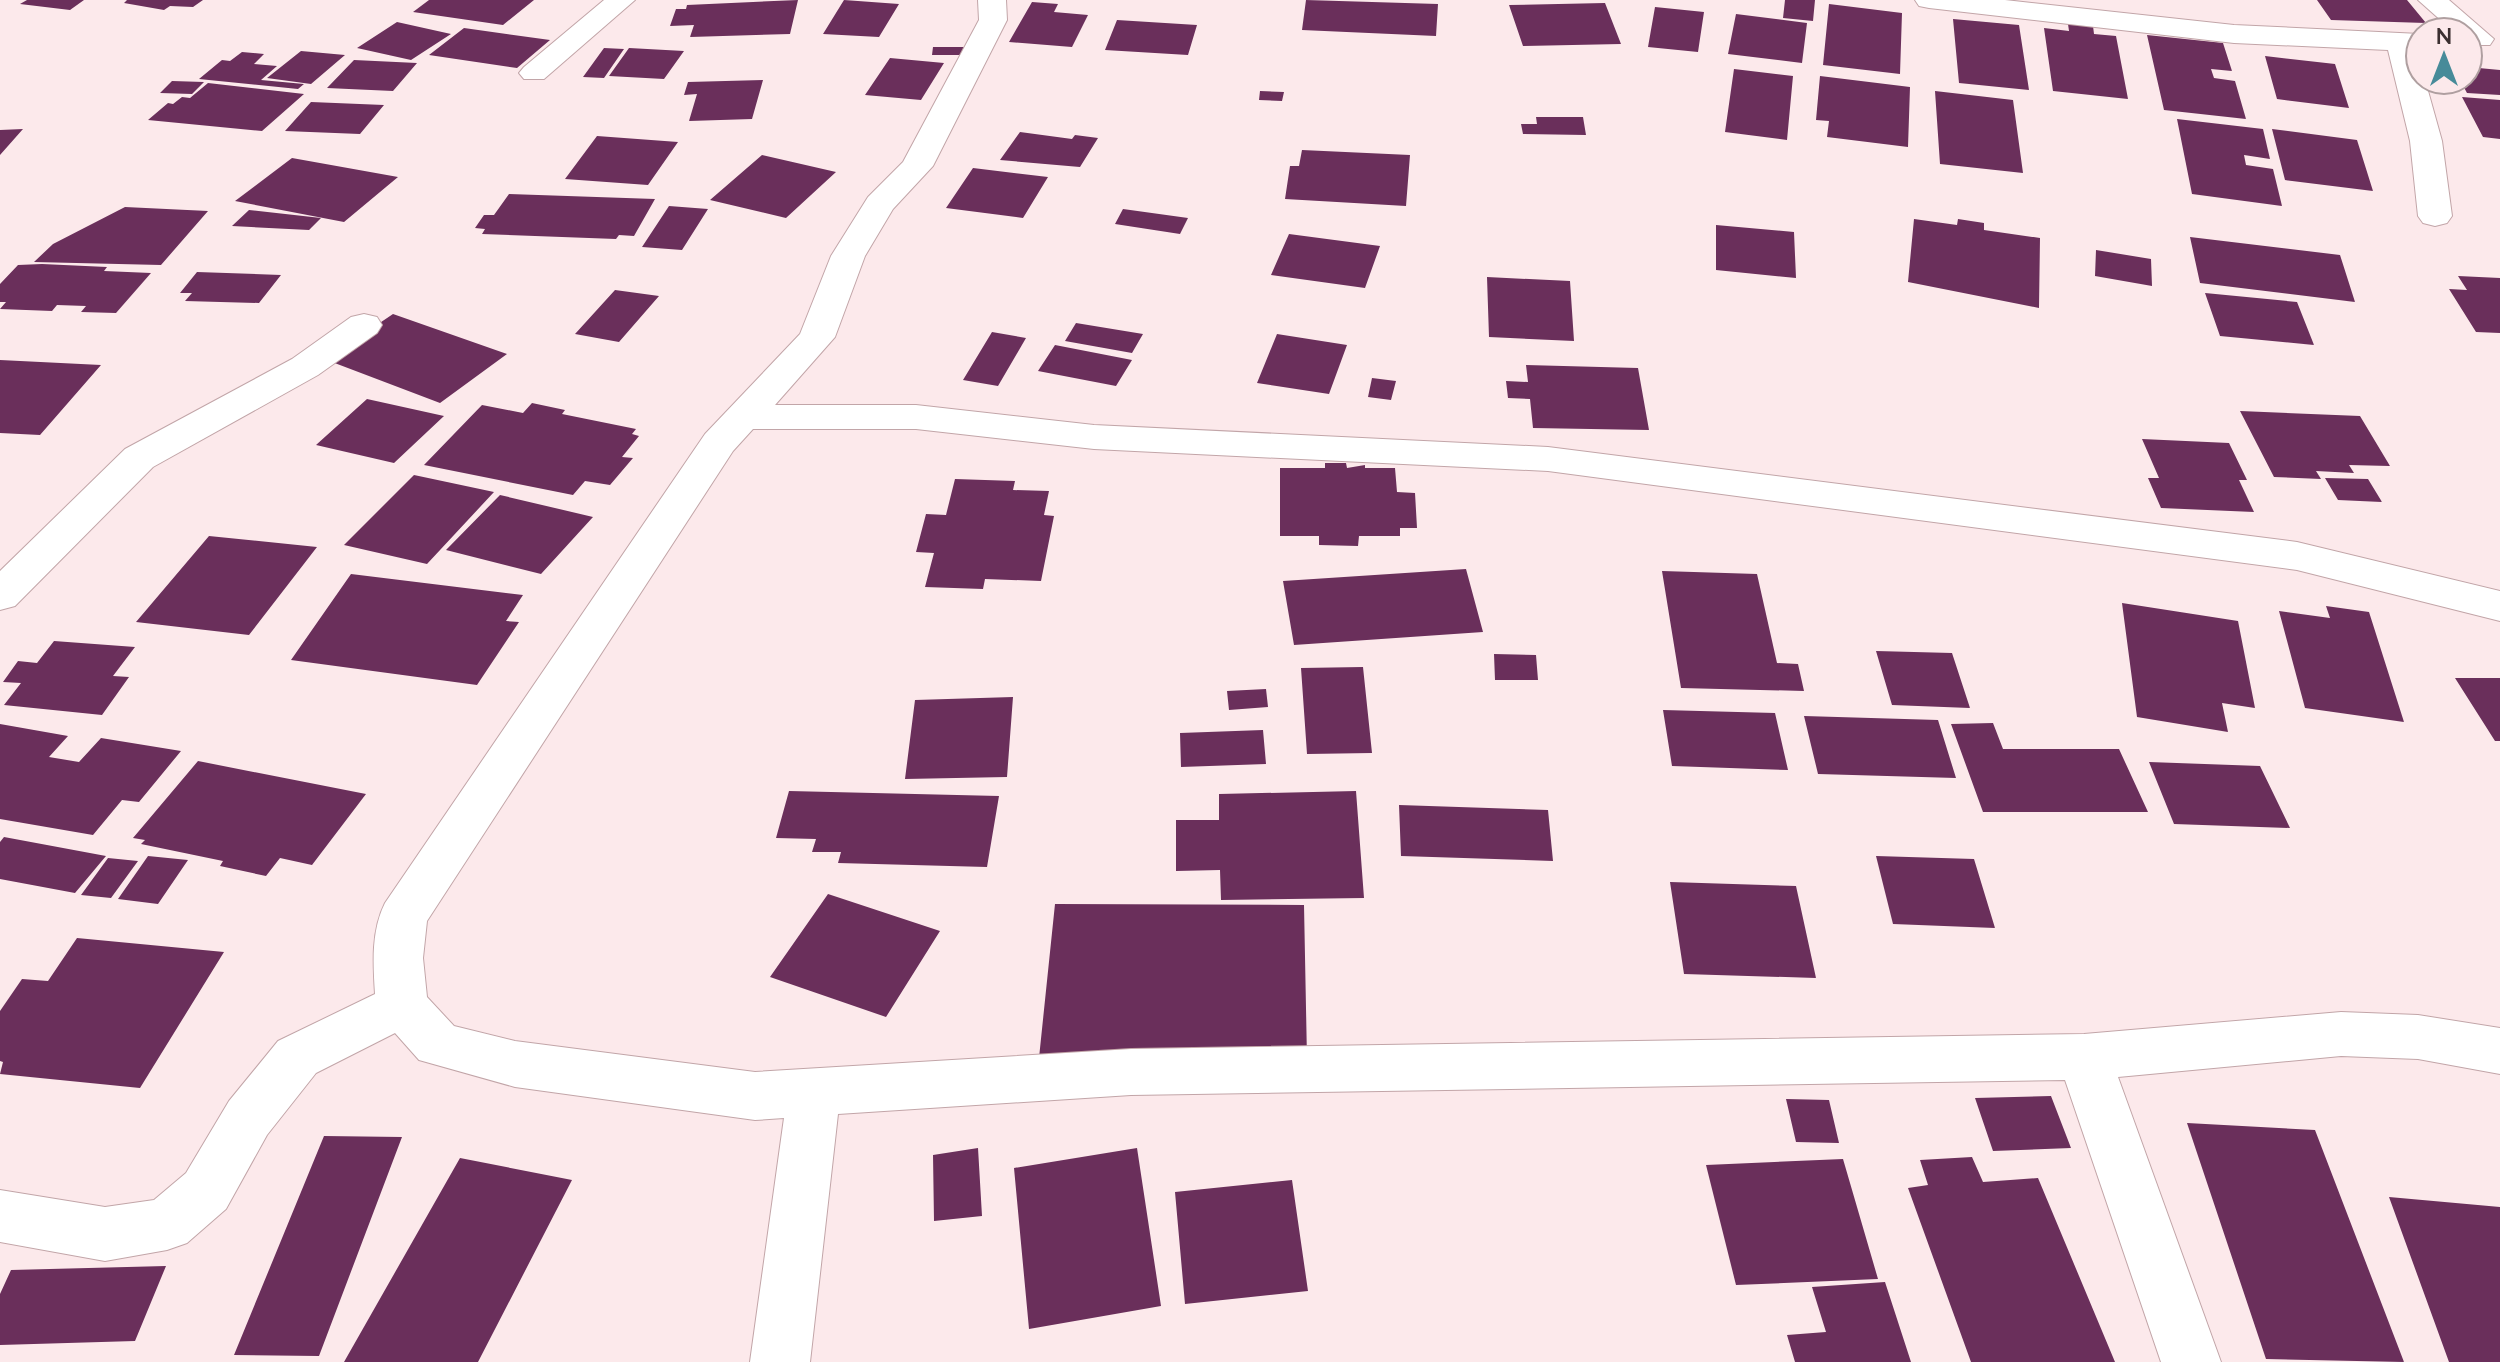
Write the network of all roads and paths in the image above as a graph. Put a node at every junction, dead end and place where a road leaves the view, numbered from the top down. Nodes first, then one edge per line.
1 (621, 0) edge
2 (992, 0) edge
3 (1929, 0) edge
4 (2432, 0) edge
5 (2453, 16) edge
6 (2404, 43) edge
7 (534, 73) dead end
8 (2419, 96) edge
9 (2435, 216) dead end
10 (364, 325) dead end
11 (744, 417) junction
12 (0, 596) edge
13 (2500, 606) edge
14 (402, 1005) junction
15 (2500, 1051) edge
16 (2084, 1057) junction
17 (814, 1092) junction
18 (0, 1216) edge
19 (780, 1362) edge
20 (2191, 1362) edge

1 - 7 street
2 - 11 street
3 - 6 street
4 - 5 street
8 - 9 street
10 - 12 street
11 - 13 street
11 - 14 street
14 - 17 street
14 - 18 street
15 - 16 street
16 - 17 street
16 - 20 street
17 - 19 street

